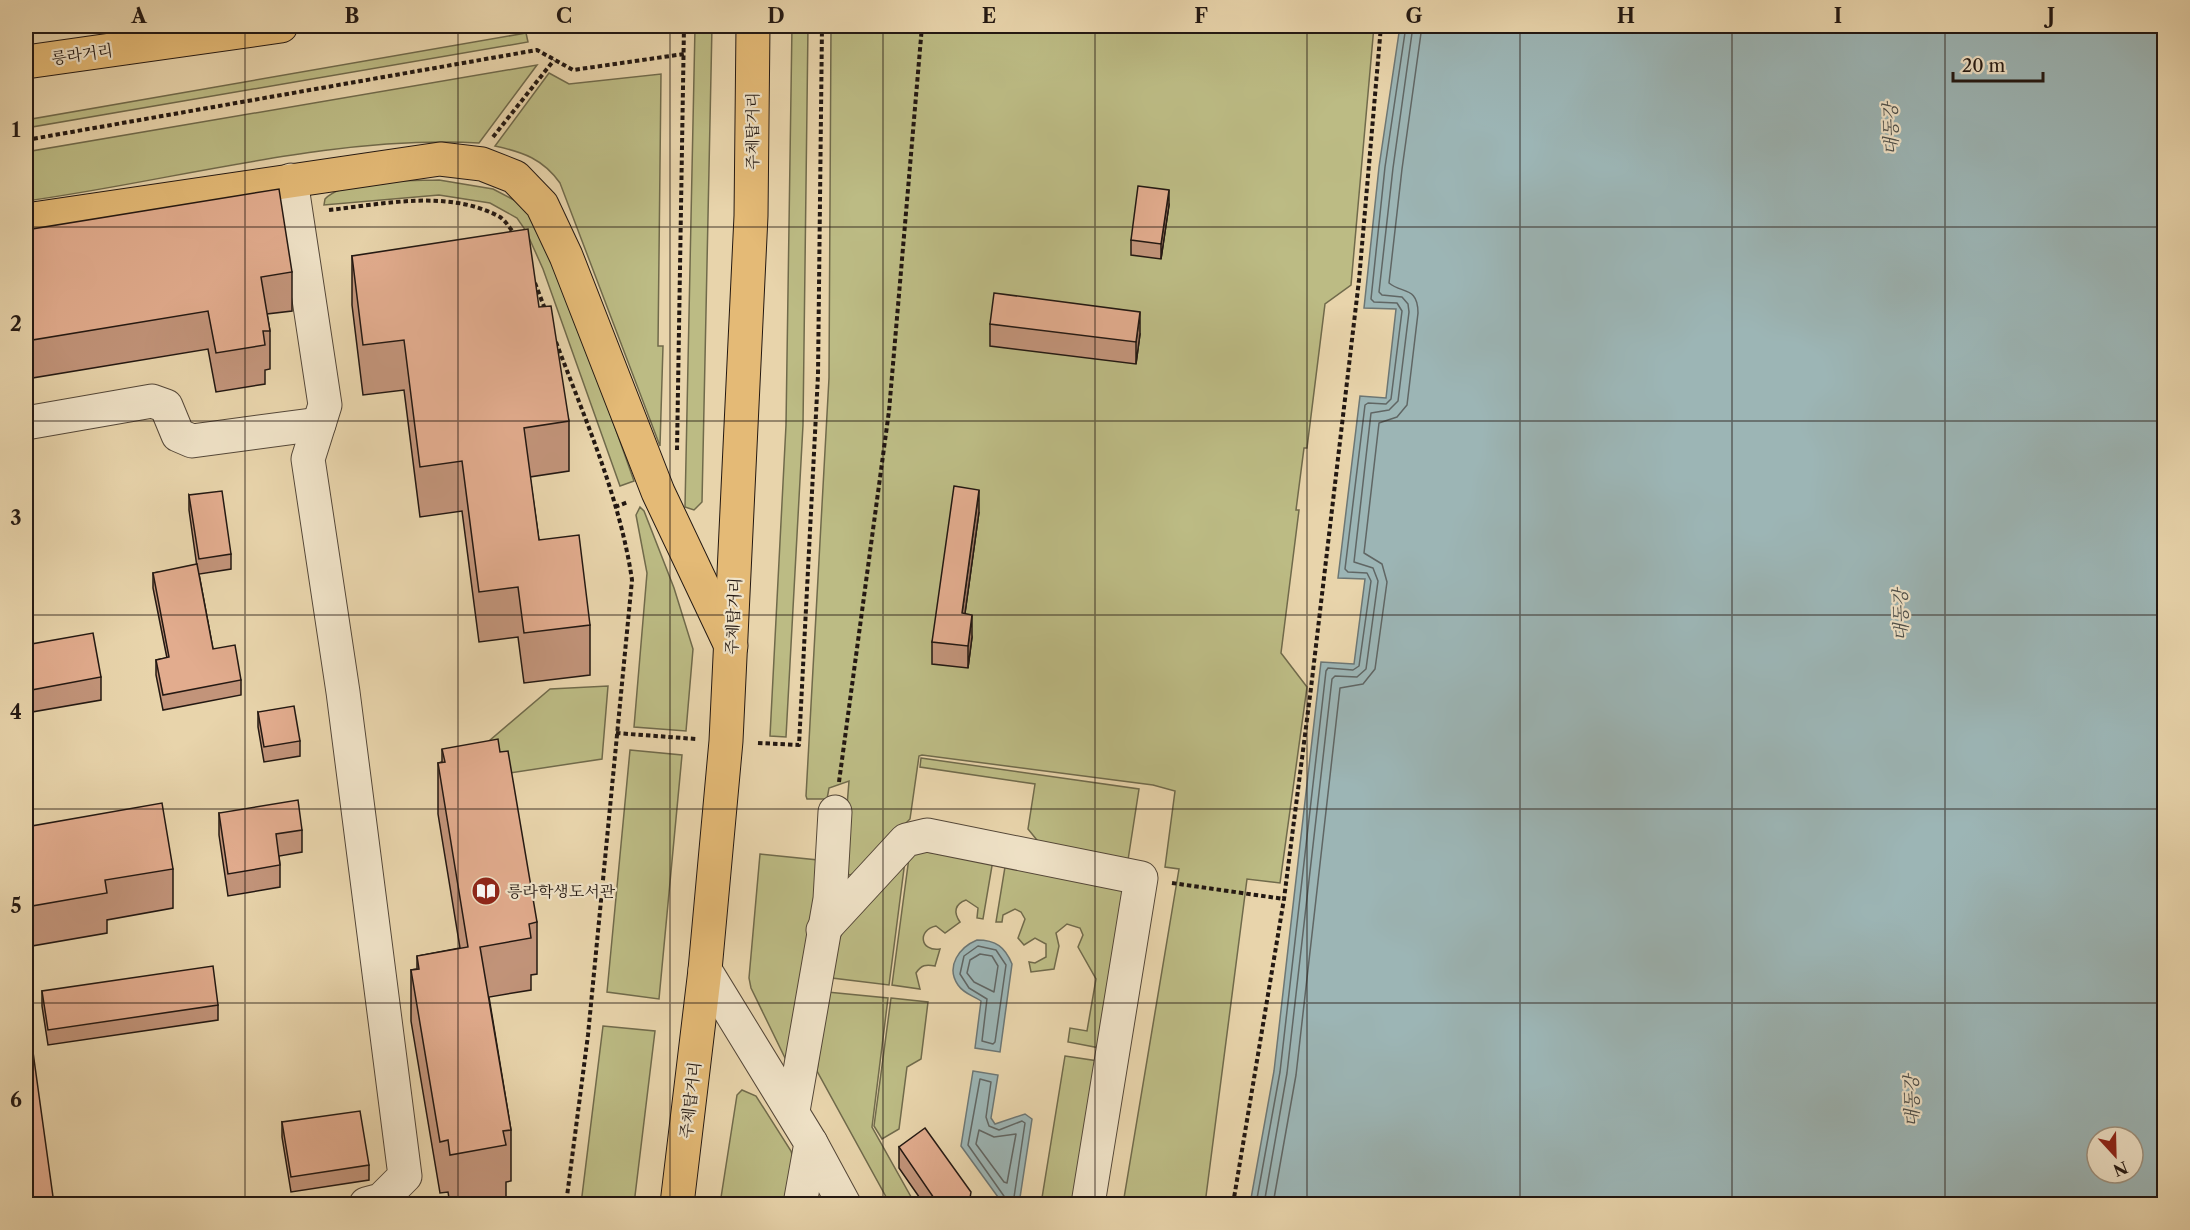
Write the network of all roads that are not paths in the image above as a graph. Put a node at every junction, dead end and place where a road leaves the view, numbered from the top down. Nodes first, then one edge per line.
1 (281, 26) edge
2 (753, 26) edge
3 (26, 62) edge
4 (291, 180) junction
5 (26, 220) edge
6 (26, 423) edge
7 (319, 424) junction
8 (732, 647) junction
9 (835, 812) road end
10 (823, 930) junction
11 (705, 970) junction
12 (793, 1111) junction
13 (811, 1143) junction
14 (366, 1204) edge
15 (677, 1204) edge
16 (800, 1204) edge
17 (844, 1204) edge
18 (1088, 1204) edge

1 - 3 main road, 릉라거리
2 - 8 main road, 주체탑거리
4 - 5 main road
4 - 7 street
4 - 8 main road
6 - 7 street
7 - 14 street
8 - 11 main road, 주체탑거리
9 - 10 street
10 - 12 street
10 - 18 street
11 - 12 street
11 - 15 main road, 주체탑거리
12 - 13 street
13 - 16 street
13 - 17 street

